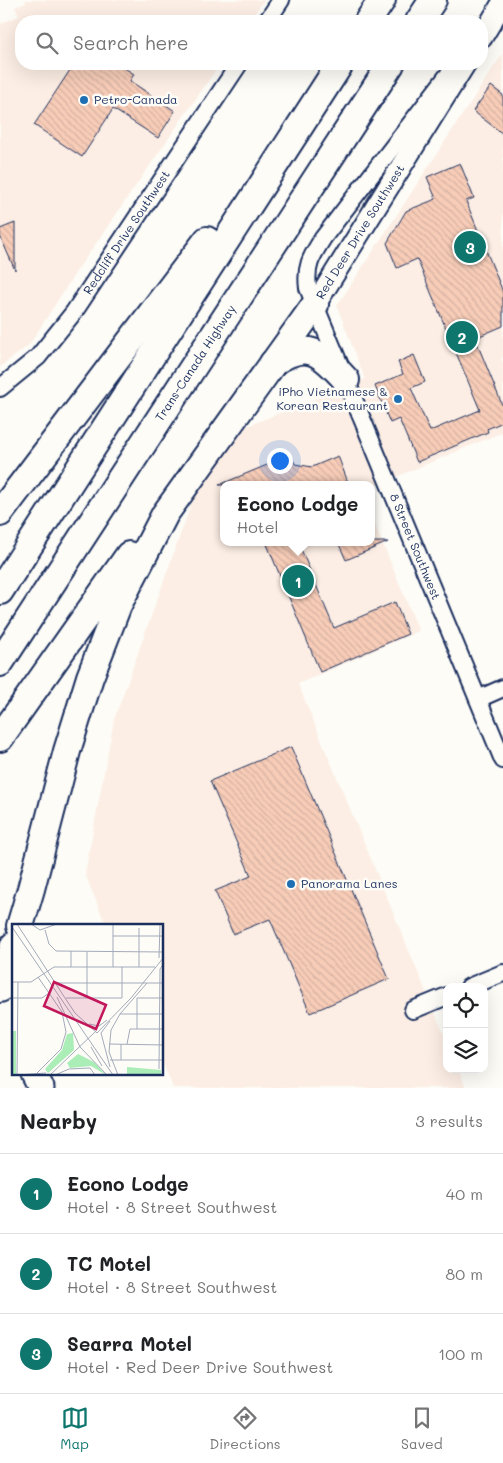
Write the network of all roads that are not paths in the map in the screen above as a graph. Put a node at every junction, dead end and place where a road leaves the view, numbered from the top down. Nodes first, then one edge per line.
1 (281, 0) edge
2 (382, 0) edge
3 (432, 0) edge
4 (503, 5) edge
5 (271, 15) edge
6 (372, 15) edge
7 (423, 15) edge
8 (488, 23) edge
9 (488, 27) edge
10 (235, 70) edge
11 (335, 70) edge
12 (336, 70) edge
13 (387, 70) edge
14 (451, 70) edge
15 (461, 70) edge
16 (315, 305) junction
17 (272, 364) junction
18 (346, 380) junction
19 (0, 388) edge
20 (0, 513) edge
21 (165, 514) junction
22 (0, 591) edge
23 (0, 663) edge
24 (503, 688) edge
25 (478, 699) junction
26 (0, 738) edge
27 (503, 760) edge
28 (31, 888) junction
29 (21, 924) edge
30 (27, 924) edge
31 (12, 950) edge
32 (503, 973) edge
33 (479, 983) edge
34 (0, 989) edge
35 (443, 998) edge
36 (413, 1010) dead end
37 (35, 1076) edge
38 (41, 1088) edge

1 - 5 street
2 - 6 highway
3 - 7 highway
4 - 8 street
4 - 9 street
10 - 19 street, Redcliff Drive Southwest
11 - 20 highway
12 - 22 highway
13 - 23 highway, Trans-Canada Highway
14 - 16 street, Red Deer Drive Southwest
15 - 16 street, Red Deer Drive Southwest
16 - 17 highway
16 - 18 street, 8 Street Southwest
17 - 18 highway
17 - 21 highway
18 - 25 street, 8 Street Southwest
21 - 26 highway
21 - 28 highway
24 - 25 street
25 - 27 street, 8 Street Southwest
28 - 29 highway
28 - 30 main road
31 - 34 highway
32 - 33 street
35 - 36 street
37 - 38 main road

